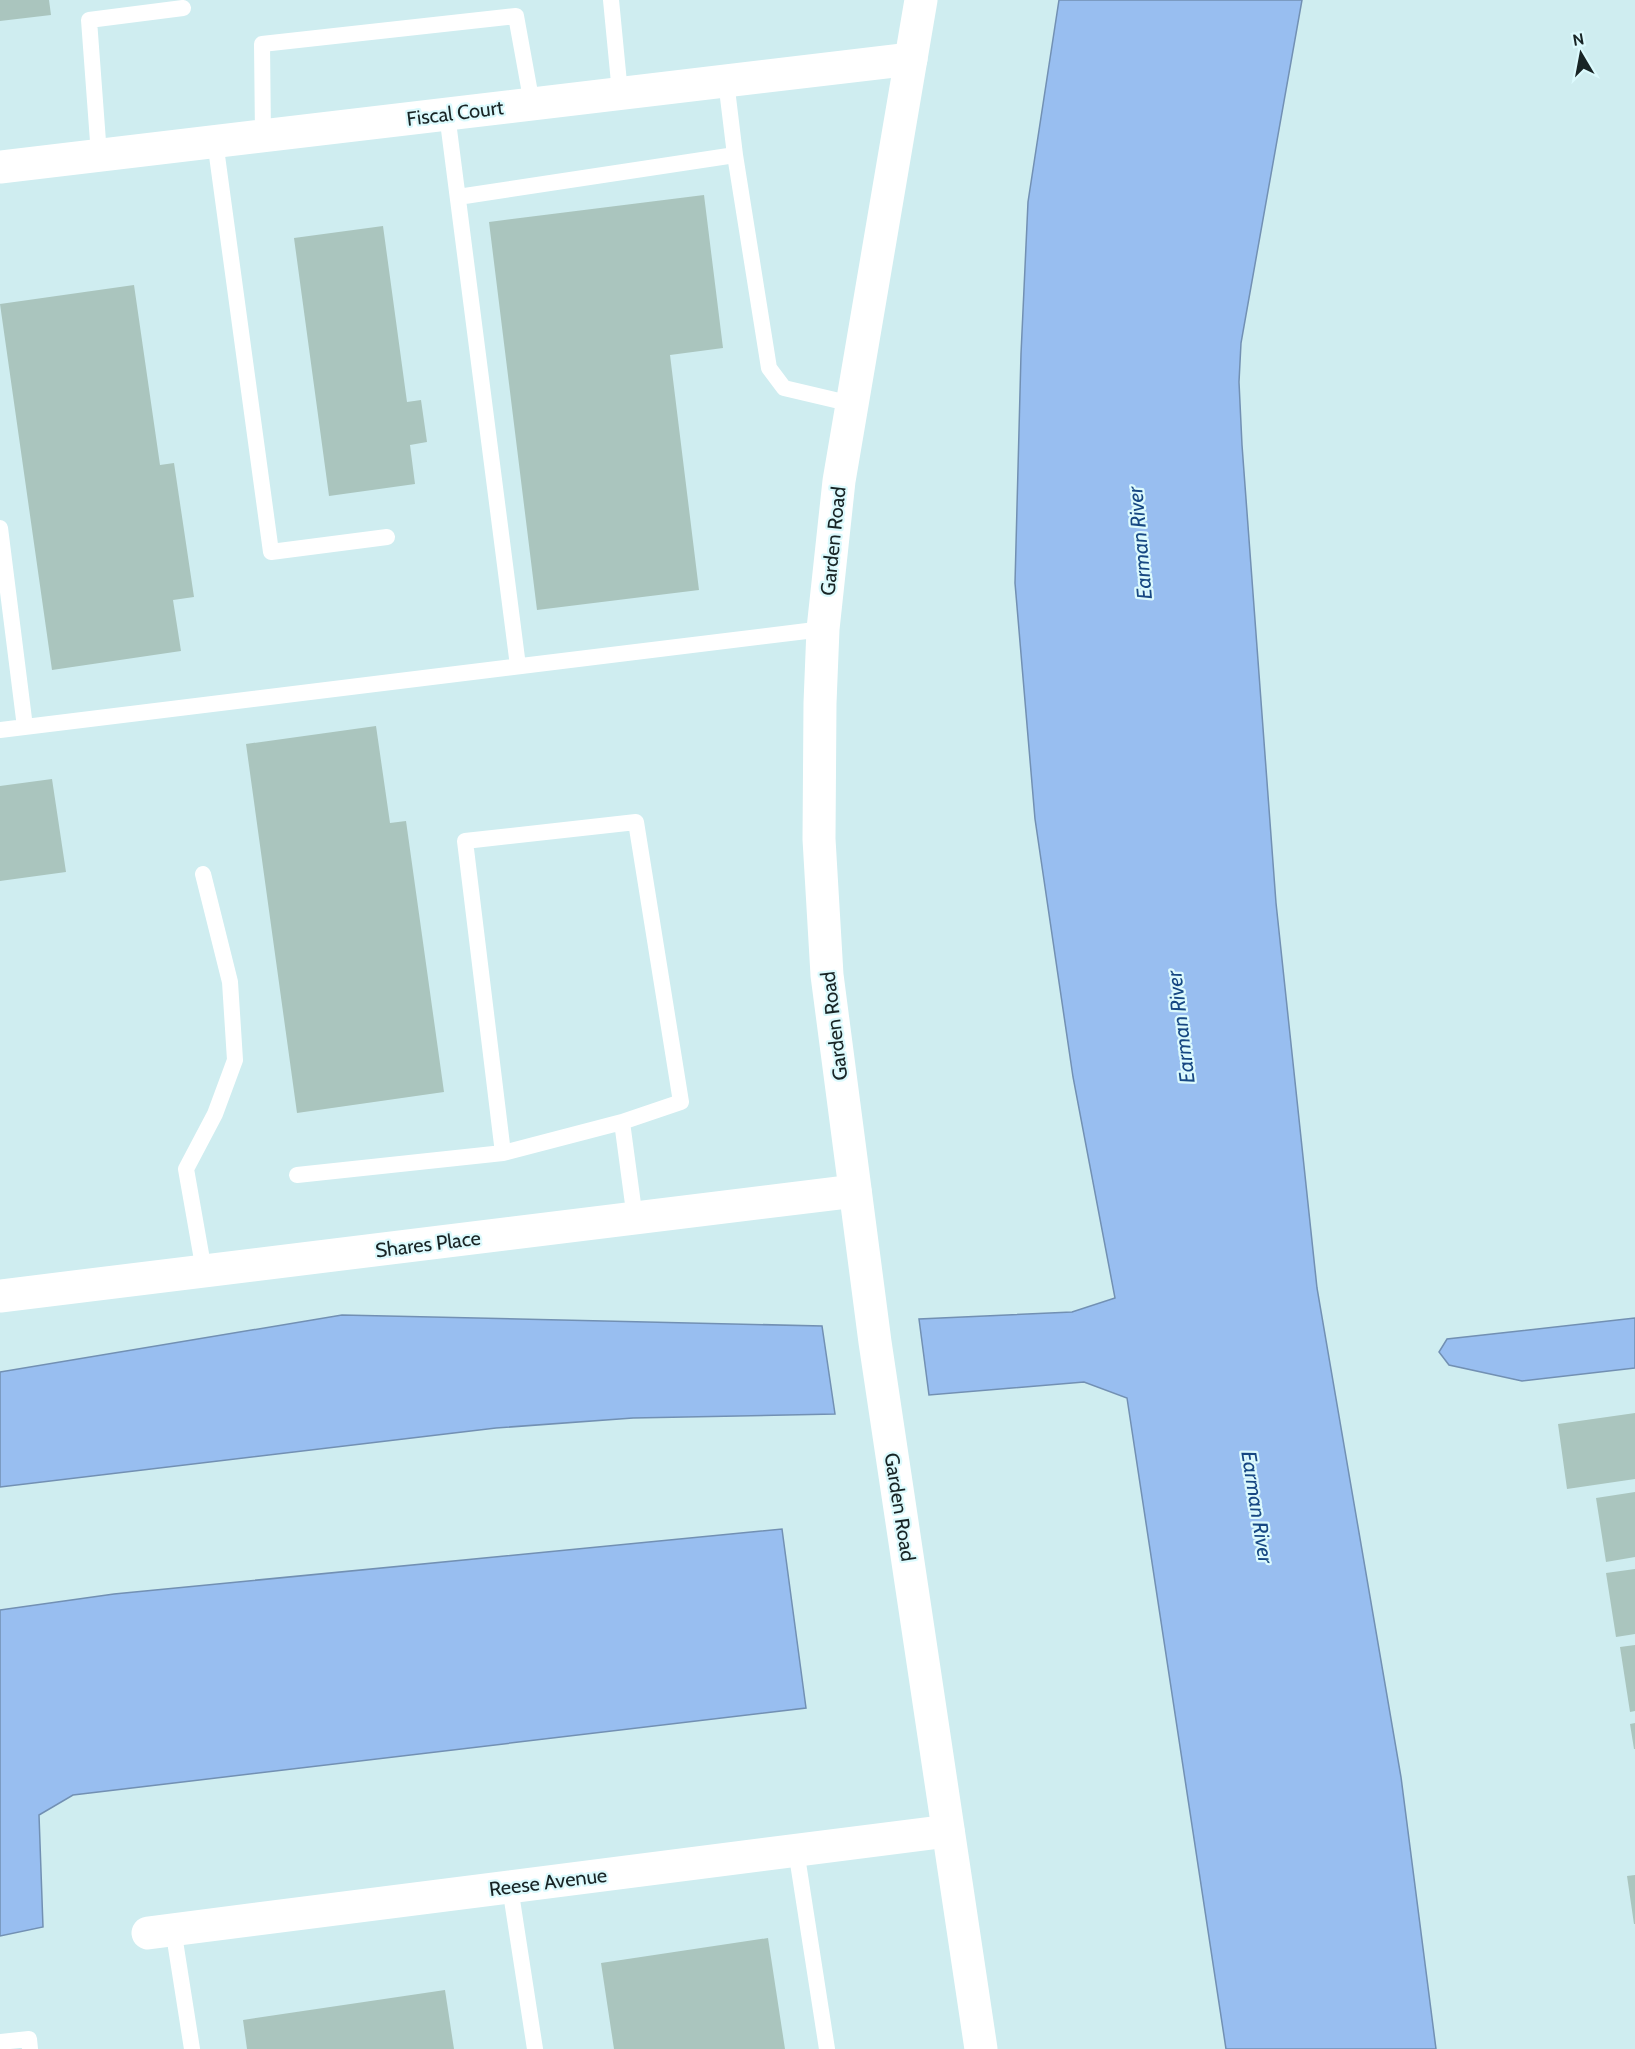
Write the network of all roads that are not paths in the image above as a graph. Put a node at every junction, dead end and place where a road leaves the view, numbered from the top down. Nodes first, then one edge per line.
1 (611, 0) edge
2 (921, 0) edge
3 (183, 8) dead end
4 (911, 59) junction
5 (726, 81) junction
6 (620, 93) junction
7 (531, 104) junction
8 (447, 114) junction
9 (263, 136) junction
10 (215, 141) junction
11 (99, 155) junction
12 (735, 155) junction
13 (0, 166) edge
14 (458, 197) junction
15 (852, 404) junction
16 (0, 528) edge
17 (387, 537) dead end
18 (823, 629) junction
19 (518, 666) junction
20 (25, 727) junction
21 (0, 730) edge
22 (203, 874) dead end
23 (622, 1122) junction
24 (503, 1153) junction
25 (297, 1174) dead end
26 (855, 1191) junction
27 (634, 1219) junction
28 (204, 1271) junction
29 (0, 1296) edge
30 (948, 1831) junction
31 (796, 1850) junction
32 (510, 1887) junction
33 (185, 1928) junction
34 (148, 1933) dead end
35 (0, 2042) edge
36 (30, 2044) edge
37 (192, 2049) edge
38 (536, 2049) edge
39 (827, 2049) edge
40 (981, 2049) edge

1 - 6 lane
2 - 4 street, Garden Road
3 - 11 lane
4 - 5 street, Fiscal Court
4 - 15 street, Garden Road
5 - 6 street, Fiscal Court
5 - 12 lane
6 - 7 street, Fiscal Court
7 - 8 street, Fiscal Court
7 - 9 lane
8 - 9 street, Fiscal Court
8 - 14 lane
9 - 10 street, Fiscal Court
10 - 11 street, Fiscal Court
10 - 17 lane
11 - 13 street, Fiscal Court
12 - 14 lane
12 - 15 lane
14 - 19 lane
15 - 18 street, Garden Road
16 - 20 lane
18 - 19 lane
18 - 26 street, Garden Road
19 - 20 lane
20 - 21 lane
22 - 28 lane
23 - 24 lane
23 - 24 lane
23 - 27 lane
24 - 25 lane
26 - 27 street, Shares Place
26 - 30 street, Garden Road
27 - 28 street, Shares Place
28 - 29 street, Shares Place
30 - 31 street, Reese Avenue
30 - 40 street, Garden Road
31 - 32 street, Reese Avenue
31 - 39 lane
32 - 33 street, Reese Avenue
32 - 38 lane
33 - 34 street, Reese Avenue
33 - 37 lane
35 - 36 lane

